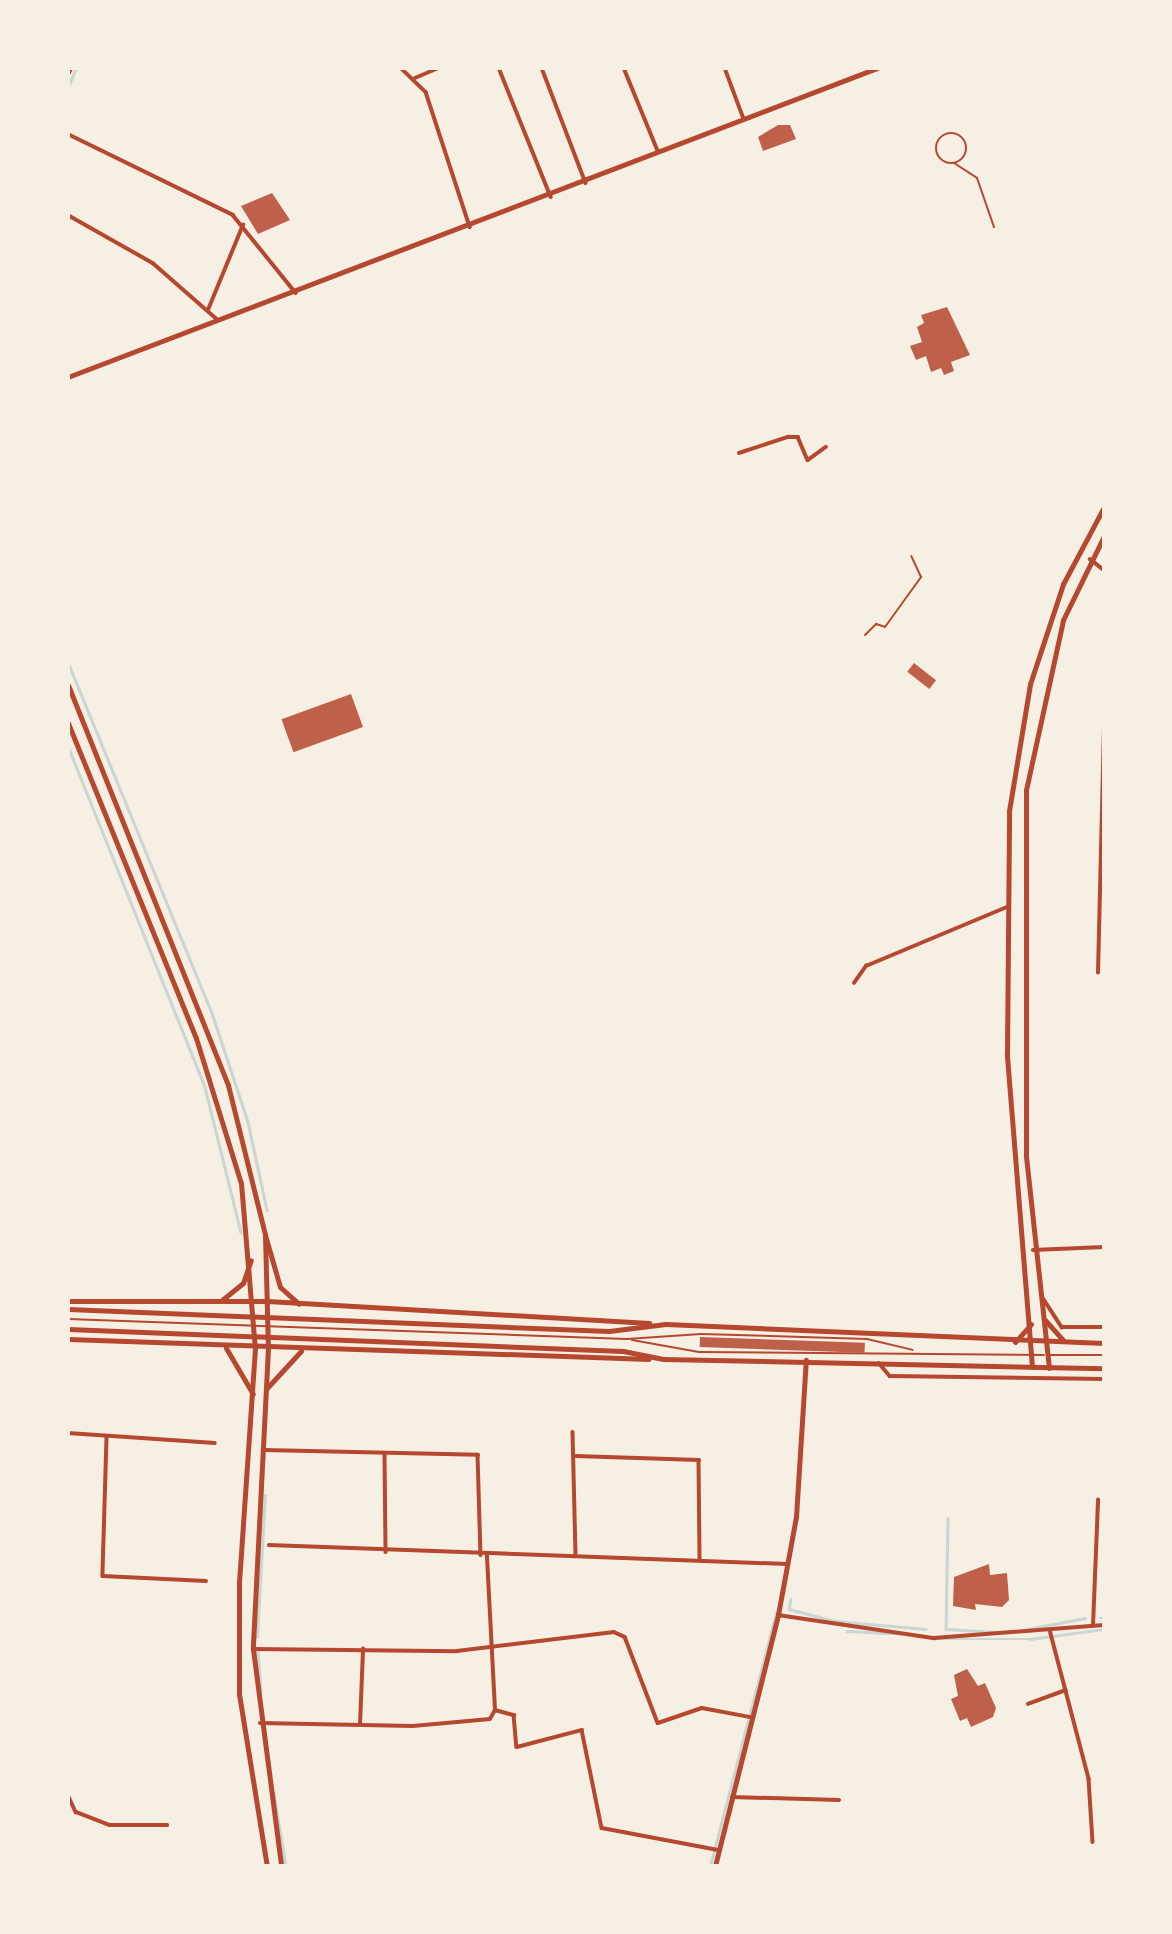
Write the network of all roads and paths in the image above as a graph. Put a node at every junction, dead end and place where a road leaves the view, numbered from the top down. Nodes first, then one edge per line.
1 (401, 68) edge
2 (438, 68) edge
3 (499, 68) edge
4 (542, 68) edge
5 (624, 68) edge
6 (725, 68) edge
7 (877, 68) edge
8 (415, 78) junction
9 (744, 119) junction
10 (68, 134) edge
11 (658, 153) junction
12 (953, 163) junction
13 (586, 183) junction
14 (551, 197) junction
15 (68, 215) edge
16 (243, 225) junction
17 (994, 226) dead end
18 (470, 227) junction
19 (296, 293) junction
20 (208, 310) junction
21 (218, 320) junction
22 (68, 377) edge
23 (826, 447) dead end
24 (739, 453) dead end
25 (1104, 507) edge
26 (1104, 536) edge
27 (911, 556) dead end
28 (1090, 559) junction
29 (1103, 570) edge
30 (865, 635) dead end
31 (68, 685) edge
32 (1104, 720) edge
33 (68, 723) edge
34 (1102, 772) edge
35 (1098, 874) junction
36 (1104, 879) edge
37 (1007, 907) junction
38 (1098, 973) dead end
39 (853, 982) dead end
40 (265, 1235) junction
41 (1104, 1247) edge
42 (1032, 1250) junction
43 (251, 1260) junction
44 (1038, 1286) junction
45 (222, 1300) junction
46 (68, 1301) edge
47 (254, 1301) junction
48 (267, 1301) junction
49 (307, 1308) junction
50 (68, 1309) edge
51 (1042, 1314) junction
52 (68, 1319) edge
53 (1032, 1322) junction
54 (255, 1323) junction
55 (267, 1323) junction
56 (666, 1324) junction
57 (1104, 1327) edge
58 (68, 1329) edge
59 (68, 1339) edge
60 (627, 1339) junction
61 (1015, 1342) junction
62 (1032, 1342) junction
63 (1045, 1342) junction
64 (1066, 1343) junction
65 (1104, 1343) edge
66 (226, 1348) junction
67 (255, 1348) junction
68 (268, 1348) junction
69 (304, 1350) junction
70 (913, 1350) junction
71 (1032, 1354) junction
72 (1047, 1355) junction
73 (1104, 1355) edge
74 (663, 1359) junction
75 (806, 1360) junction
76 (879, 1363) junction
77 (1032, 1367) junction
78 (1104, 1367) edge
79 (1048, 1368) junction
80 (1104, 1379) edge
81 (267, 1389) junction
82 (253, 1394) junction
83 (573, 1432) dead end
84 (68, 1433) edge
85 (107, 1438) junction
86 (215, 1443) dead end
87 (262, 1450) junction
88 (385, 1454) junction
89 (576, 1456) junction
90 (1098, 1500) dead end
91 (269, 1545) dead end
92 (386, 1552) junction
93 (481, 1555) junction
94 (487, 1556) junction
95 (576, 1556) junction
96 (700, 1560) junction
97 (787, 1564) junction
98 (206, 1581) dead end
99 (778, 1615) junction
100 (1104, 1625) edge
101 (1093, 1626) junction
102 (1051, 1630) junction
103 (253, 1648) junction
104 (363, 1649) junction
105 (492, 1649) junction
106 (1066, 1690) junction
107 (1028, 1704) dead end
108 (495, 1710) junction
109 (750, 1717) junction
110 (260, 1723) junction
111 (360, 1726) junction
112 (68, 1795) edge
113 (730, 1797) junction
114 (839, 1800) dead end
115 (167, 1825) dead end
116 (1093, 1842) dead end
117 (718, 1850) junction
118 (267, 1866) edge
119 (281, 1866) edge
120 (715, 1866) edge

1 - 8 street
2 - 8 street
3 - 14 street
4 - 13 street
5 - 11 street
6 - 9 street
7 - 9 street
8 - 18 street
9 - 11 street
10 - 16 street
11 - 13 street
12 - 12 lane
12 - 17 lane
13 - 14 street
14 - 18 street
15 - 20 street
16 - 19 street
16 - 20 street
18 - 19 street
19 - 21 street
20 - 21 street
21 - 22 street
23 - 24 street
25 - 37 main road
26 - 28 main road
27 - 30 path
28 - 29 street
28 - 42 main road
31 - 40 main road
32 - 34 street
33 - 43 main road
34 - 35 street
35 - 36 street
35 - 38 street
37 - 39 street
37 - 53 main road
40 - 48 main road
40 - 49 main road
41 - 42 street
42 - 44 main road
43 - 45 main road
43 - 47 main road
44 - 51 main road
44 - 57 street
45 - 46 main road
45 - 47 main road
47 - 48 main road
47 - 54 main road
48 - 49 main road
48 - 55 main road
49 - 56 main road
50 - 56 main road
51 - 63 main road
51 - 64 main road
52 - 54 lane
53 - 61 main road
53 - 62 main road
54 - 55 lane
54 - 67 main road
55 - 60 lane
55 - 68 main road
56 - 61 main road
58 - 74 main road
59 - 66 main road
60 - 70 lane
60 - 70 lane
61 - 62 main road
62 - 63 main road
62 - 71 main road
63 - 64 main road
63 - 72 main road
64 - 65 main road
66 - 67 main road
66 - 82 main road
67 - 68 main road
67 - 82 main road
68 - 69 main road
68 - 81 main road
69 - 74 main road
69 - 81 main road
70 - 71 lane
71 - 72 lane
71 - 77 main road
72 - 73 lane
72 - 79 main road
74 - 75 main road
75 - 76 main road
75 - 97 street
76 - 77 main road
76 - 80 street
77 - 79 main road
78 - 79 main road
81 - 87 main road
82 - 118 main road
83 - 89 street
84 - 85 street
85 - 86 street
85 - 98 street
87 - 88 street
87 - 103 main road
88 - 92 street
88 - 93 street
89 - 95 street
89 - 96 street
90 - 101 street
91 - 92 street
92 - 93 street
93 - 94 street
94 - 95 street
94 - 105 street
95 - 96 street
96 - 97 street
97 - 99 street
99 - 102 street
99 - 109 street
100 - 101 street
101 - 102 street
102 - 106 street
103 - 104 street
103 - 110 main road
104 - 105 street
104 - 111 street
105 - 108 street
105 - 109 street
106 - 107 street
106 - 116 street
108 - 111 street
108 - 117 street
109 - 113 street
110 - 111 street
110 - 119 main road
112 - 115 street
113 - 114 street
113 - 117 street
117 - 120 street

